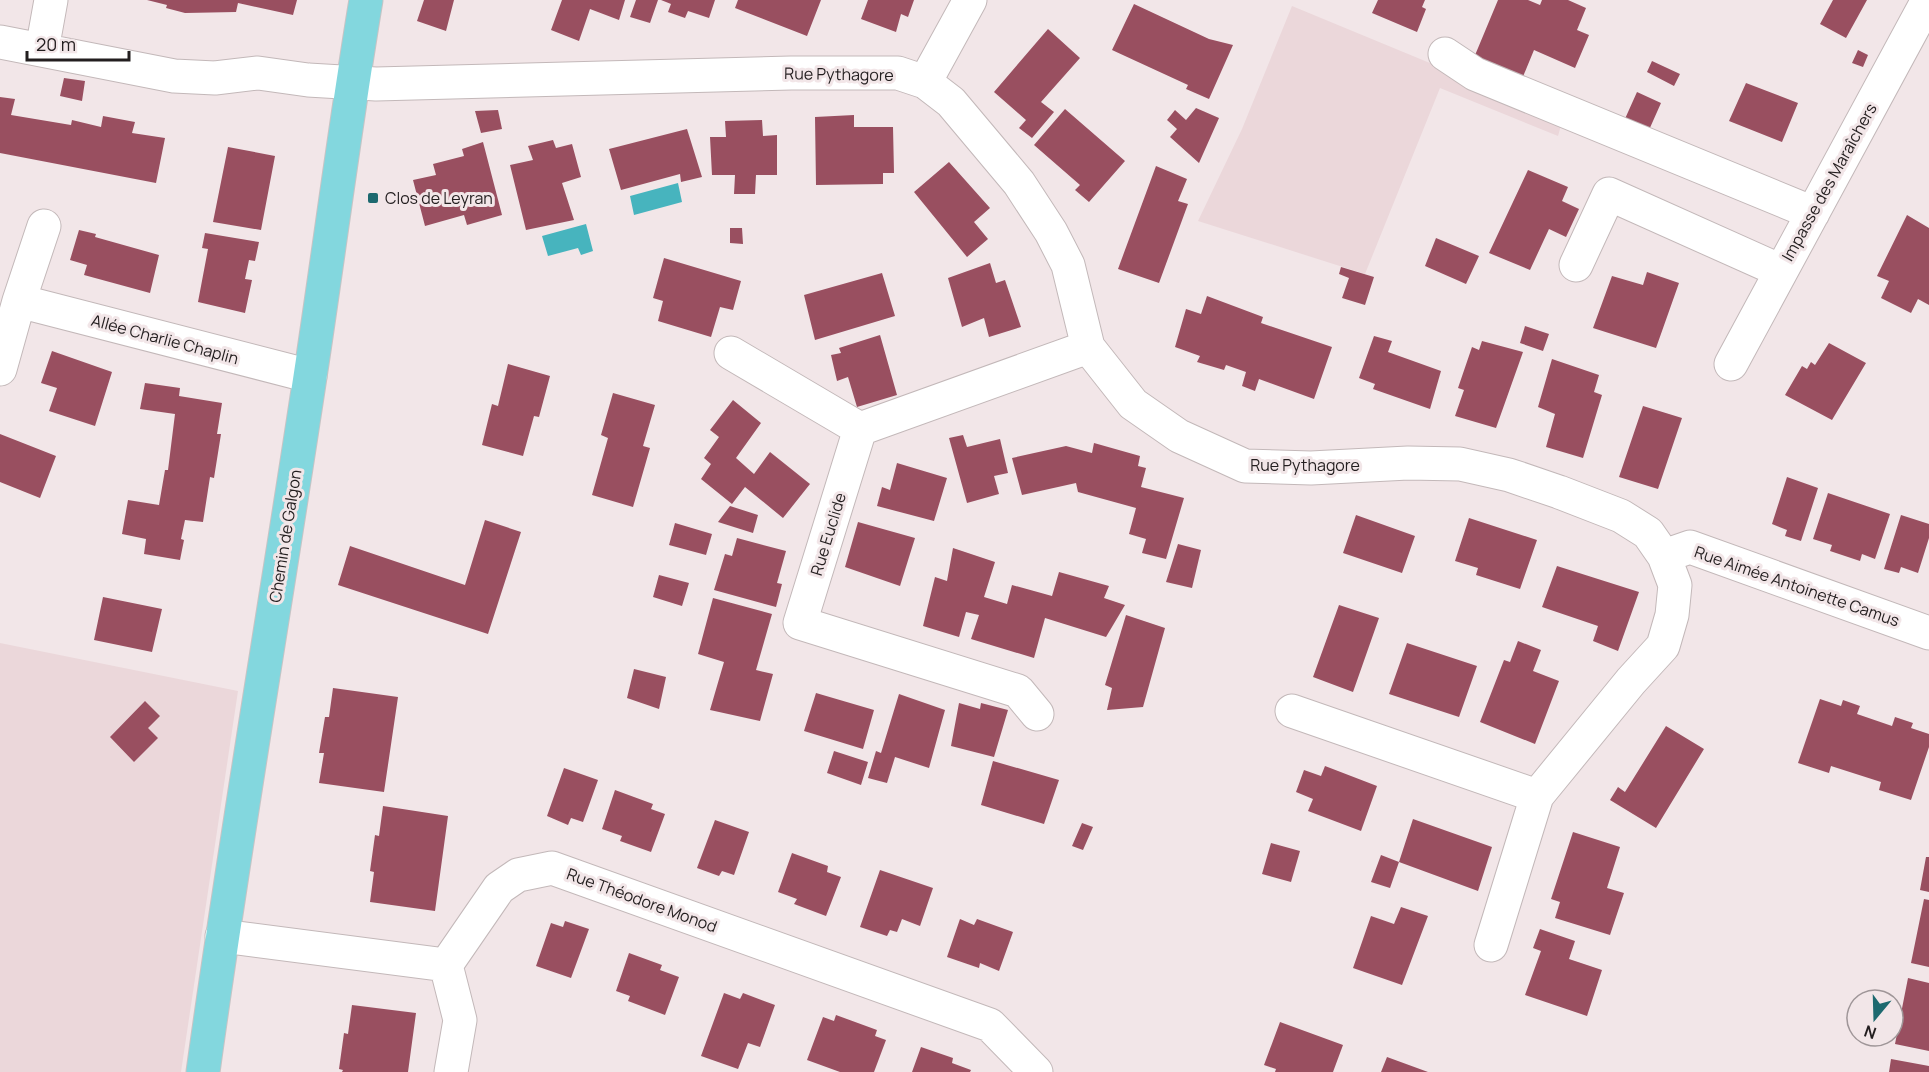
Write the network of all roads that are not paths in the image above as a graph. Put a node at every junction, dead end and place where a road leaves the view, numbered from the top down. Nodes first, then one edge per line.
1 (51, 0) edge
2 (366, 0) edge
3 (970, 0) edge
4 (1929, 0) edge
5 (0, 42) edge
6 (42, 50) junction
7 (1445, 54) dead end
8 (925, 82) junction
9 (352, 83) junction
10 (1813, 213) junction
11 (44, 226) dead end
12 (1576, 265) dead end
13 (1781, 271) junction
14 (19, 301) junction
15 (1088, 347) junction
16 (731, 353) dead end
17 (1731, 364) dead end
18 (0, 369) edge
19 (310, 376) junction
20 (860, 429) junction
21 (1664, 556) junction
22 (1929, 633) edge
23 (1292, 711) dead end
24 (1037, 714) dead end
25 (1538, 796) junction
26 (222, 936) junction
27 (1491, 945) dead end
28 (446, 965) junction
29 (203, 1072) edge
30 (451, 1072) edge
31 (1036, 1072) edge

1 - 6 street
2 - 9 main road, Chemin de Galgon
3 - 8 street
4 - 10 street, Impasse des Maraîchers
5 - 6 street, Rue Pythagore
6 - 9 street, Rue Pythagore
7 - 10 street
8 - 9 street, Rue Pythagore
8 - 15 street, Rue Pythagore
9 - 19 main road, Chemin de Galgon
10 - 13 street, Impasse des Maraîchers
11 - 14 street
12 - 13 street
13 - 17 street, Impasse des Maraîchers
14 - 18 street
14 - 19 street, Allée Charlie Chaplin
15 - 20 street
15 - 21 street, Rue Pythagore
16 - 20 street
19 - 26 main road, Chemin de Galgon
20 - 24 street, Rue Euclide
21 - 22 street, Rue Aimée Antoinette Camus
21 - 25 street, Rue Pythagore
23 - 25 street
25 - 27 street, Rue Pythagore
26 - 28 street
26 - 29 main road, Chemin de Galgon
28 - 30 street
28 - 31 street, Rue Théodore Monod

